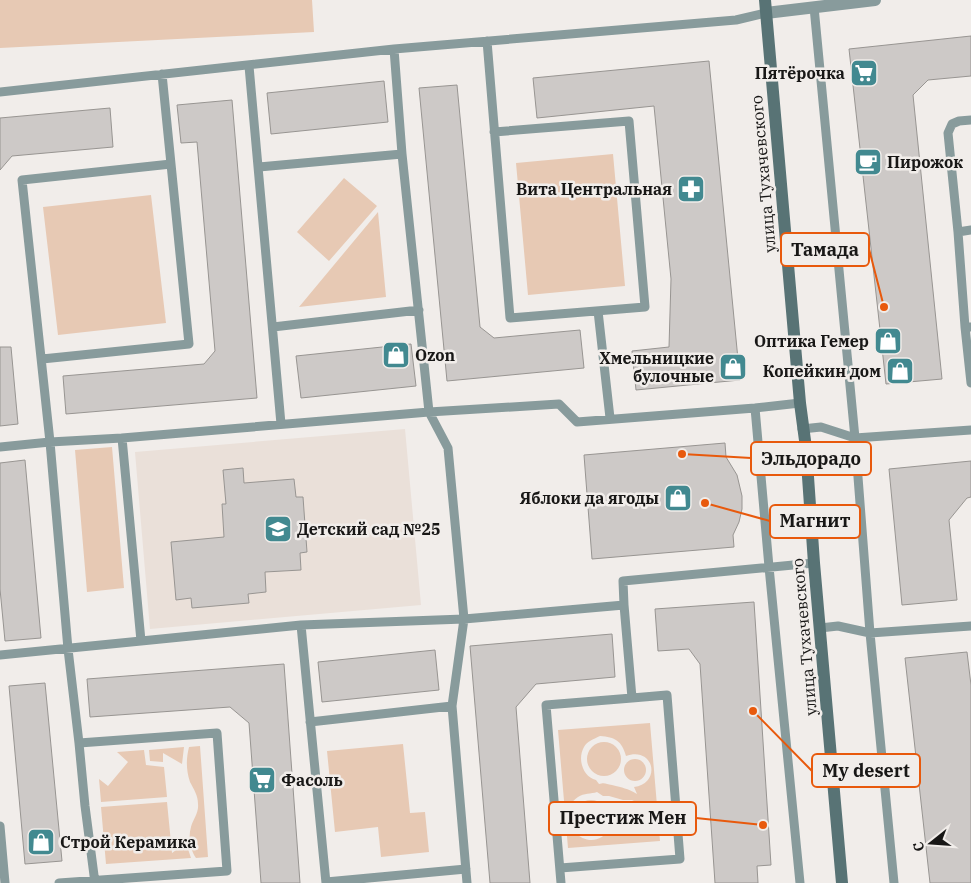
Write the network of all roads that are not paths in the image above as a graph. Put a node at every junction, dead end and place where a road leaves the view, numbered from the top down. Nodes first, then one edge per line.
1 (875, 0) edge
2 (765, 6) edge
3 (814, 7) junction
4 (487, 41) junction
5 (394, 50) junction
6 (249, 66) junction
7 (162, 74) junction
8 (0, 92) edge
9 (971, 120) edge
10 (494, 132) junction
11 (402, 154) junction
12 (171, 164) junction
13 (259, 167) junction
14 (971, 230) edge
15 (958, 232) junction
16 (419, 310) junction
17 (598, 311) junction
18 (273, 327) junction
19 (968, 327) edge
20 (42, 359) junction
21 (971, 383) edge
22 (800, 403) junction
23 (755, 408) junction
24 (429, 412) junction
25 (610, 418) junction
26 (281, 424) junction
27 (802, 429) junction
28 (971, 430) edge
29 (122, 438) junction
30 (855, 438) junction
31 (50, 442) junction
32 (0, 447) edge
33 (814, 563) junction
34 (769, 567) junction
35 (624, 606) junction
36 (464, 619) junction
37 (301, 625) junction
38 (971, 626) edge
39 (820, 628) junction
40 (870, 633) junction
41 (141, 641) junction
42 (68, 649) junction
43 (0, 655) edge
44 (632, 698) junction
45 (452, 706) junction
46 (310, 722) junction
47 (79, 743) junction
48 (0, 826) edge
49 (560, 868) junction
50 (466, 869) junction
51 (95, 882) edge
52 (326, 882) edge
53 (5, 883) edge
54 (59, 883) edge
55 (468, 883) edge
56 (561, 883) edge
57 (800, 883) edge
58 (842, 883) edge
59 (894, 883) edge

1 - 3 street
2 - 3 street
2 - 4 lane
2 - 22 main road, улица Тухачевского
3 - 30 lane
4 - 5 lane
4 - 10 lane
5 - 6 lane
5 - 11 lane
6 - 7 lane
6 - 13 lane
7 - 8 lane
7 - 12 lane
9 - 15 lane
10 - 17 lane
10 - 17 lane
11 - 13 lane
11 - 16 lane
12 - 20 lane
12 - 20 lane
13 - 18 lane
14 - 15 lane
15 - 19 lane
16 - 18 lane
16 - 24 lane
17 - 25 lane
18 - 26 lane
19 - 21 lane
20 - 31 lane
22 - 23 lane
22 - 27 main road, улица Тухачевского
23 - 25 lane
23 - 34 lane
24 - 25 lane
24 - 26 lane
24 - 36 lane
26 - 29 lane
27 - 30 lane
27 - 33 main road, улица Тухачевского
28 - 30 lane
29 - 31 lane
29 - 41 lane
30 - 40 lane
31 - 32 lane
31 - 42 lane
33 - 34 lane
33 - 39 main road, улица Тухачевского
34 - 35 lane
34 - 57 lane
35 - 36 lane
35 - 44 lane
36 - 37 lane
36 - 45 lane
37 - 41 lane
37 - 46 lane
38 - 40 lane
39 - 40 lane
39 - 58 main road, улица Тухачевского
40 - 59 lane
41 - 42 lane
42 - 43 lane
42 - 47 lane
44 - 49 lane
44 - 49 lane
45 - 46 lane
45 - 50 lane
46 - 52 lane
47 - 51 lane
47 - 51 lane
48 - 53 lane
49 - 56 lane
50 - 52 lane
50 - 55 lane
51 - 54 lane

